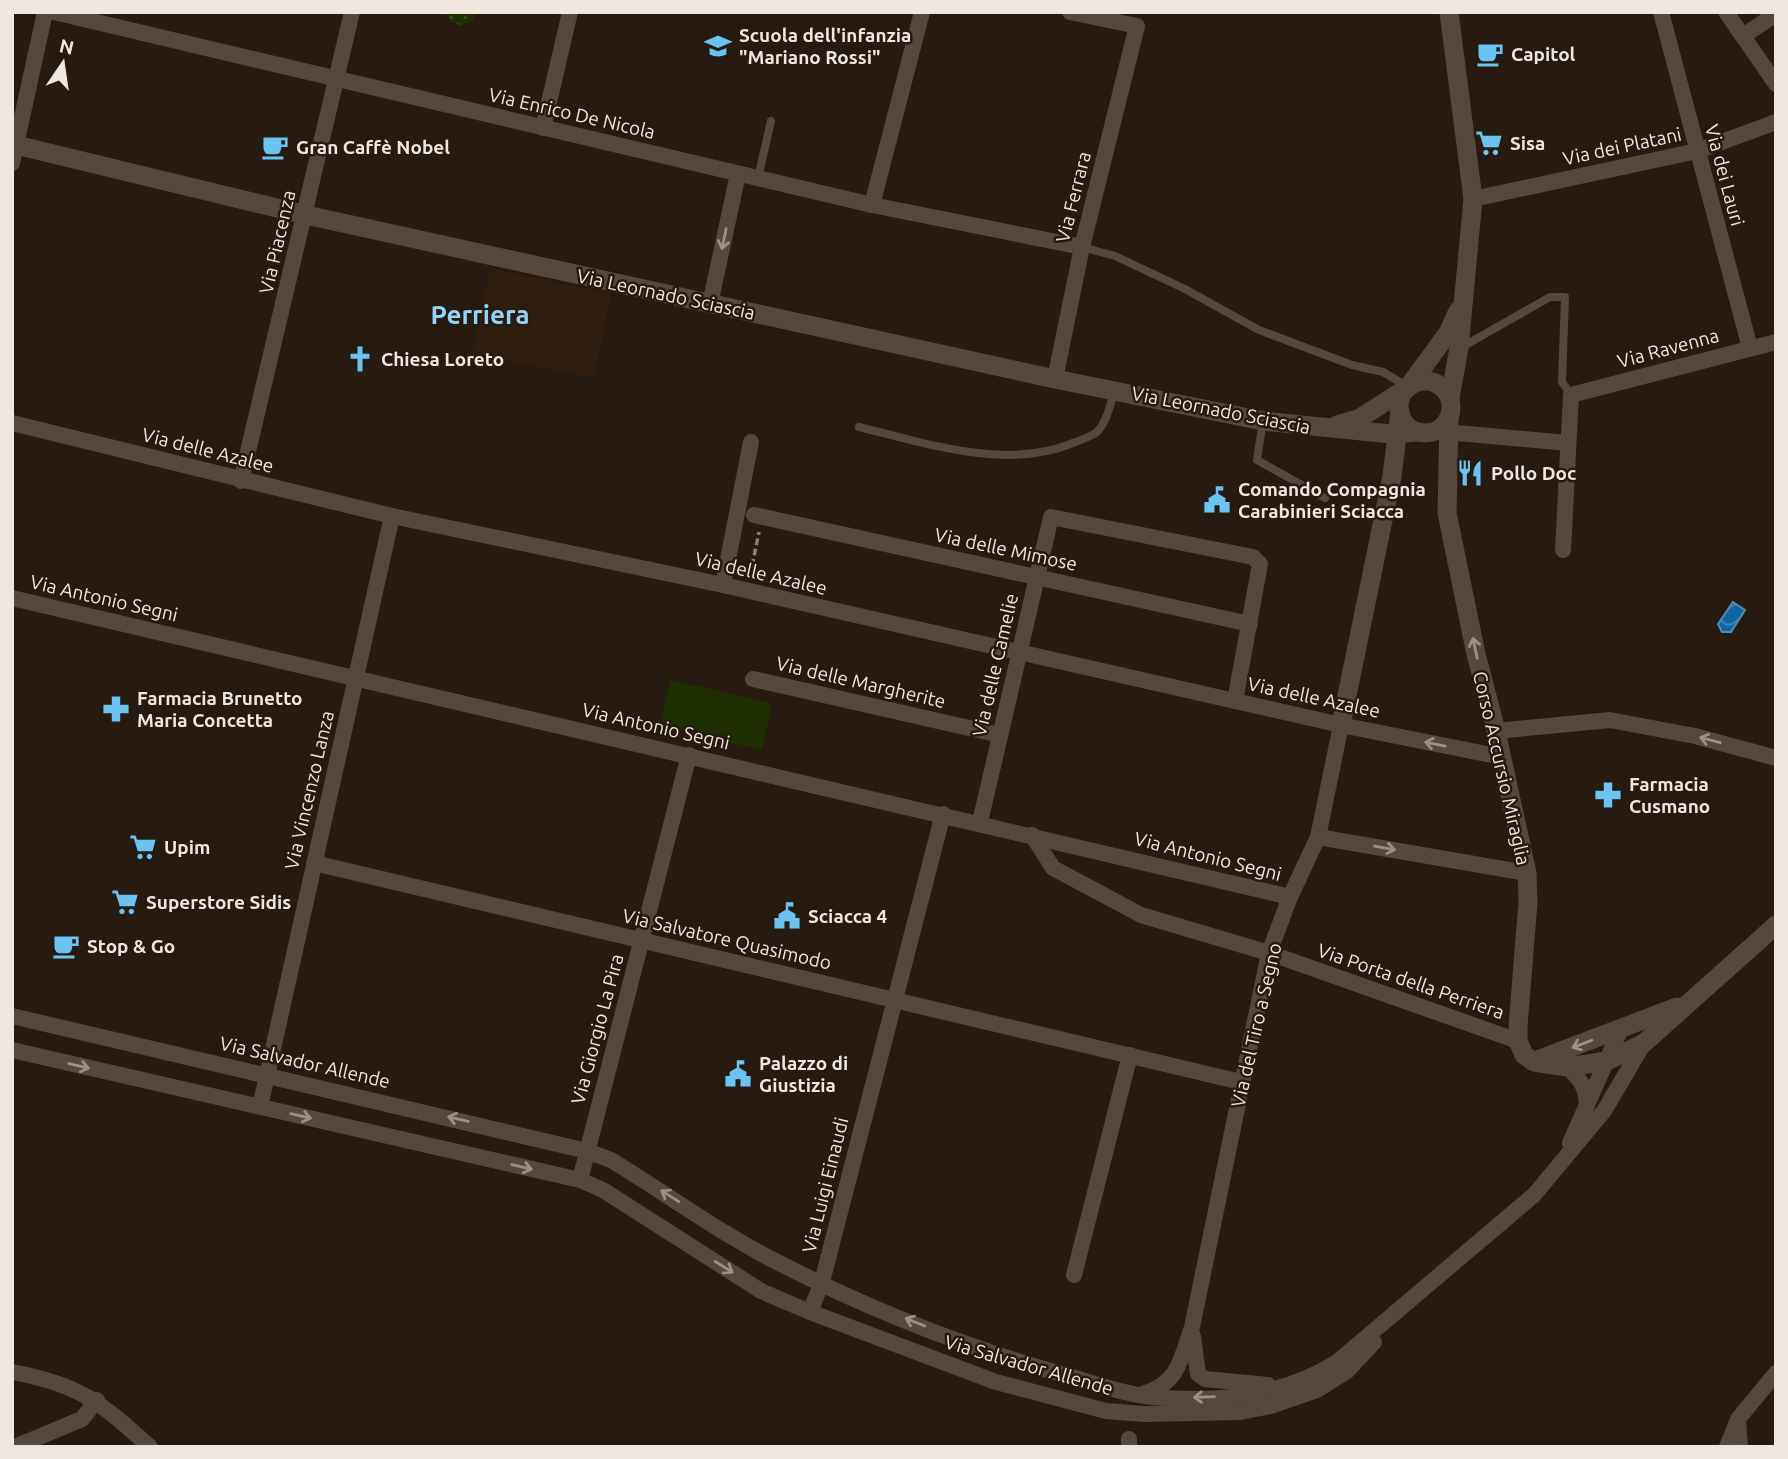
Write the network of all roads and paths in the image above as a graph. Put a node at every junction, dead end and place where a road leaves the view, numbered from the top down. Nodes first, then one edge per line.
1 (45, 12) edge
2 (54, 12) edge
3 (352, 12) edge
4 (570, 12) edge
5 (922, 12) edge
6 (1070, 12) edge
7 (1449, 12) edge
8 (1661, 12) edge
9 (1726, 12) edge
10 (1776, 14) edge
11 (1743, 36) junction
12 (336, 79) junction
13 (1776, 84) edge
14 (771, 121) dead end
15 (1776, 122) edge
16 (543, 128) junction
17 (14, 151) edge
18 (1696, 151) junction
19 (738, 174) junction
20 (758, 178) junction
21 (1474, 200) junction
22 (872, 205) junction
23 (306, 215) junction
24 (1083, 247) junction
25 (1464, 300) junction
26 (710, 304) junction
27 (1776, 342) edge
28 (1459, 348) junction
29 (1749, 348) junction
30 (1055, 379) junction
31 (1408, 387) junction
32 (1114, 389) junction
33 (1571, 394) junction
34 (1450, 398) junction
35 (1400, 412) junction
36 (1263, 421) junction
37 (12, 423) edge
38 (859, 427) dead end
39 (1322, 429) junction
40 (1435, 430) junction
41 (1397, 435) junction
42 (751, 442) dead end
43 (1568, 443) junction
44 (1392, 476) junction
45 (241, 481) junction
46 (1325, 498) dead end
47 (758, 515) joint
48 (392, 516) junction
49 (1563, 550) dead end
50 (1037, 577) junction
51 (723, 585) junction
52 (747, 591) junction
53 (12, 598) edge
54 (1250, 624) junction
55 (1019, 653) junction
56 (356, 677) junction
57 (753, 679) dead end
58 (1235, 701) junction
59 (1341, 725) junction
60 (1496, 731) junction
61 (1000, 735) junction
62 (689, 755) junction
63 (1502, 757) junction
64 (1776, 758) edge
65 (943, 814) junction
66 (980, 822) junction
67 (1032, 835) junction
68 (1318, 837) junction
69 (314, 863) junction
70 (1526, 865) junction
71 (1290, 897) junction
72 (1776, 925) edge
73 (641, 940) junction
74 (1269, 953) junction
75 (895, 999) junction
76 (1691, 1001) junction
77 (12, 1016) edge
78 (1621, 1028) junction
79 (1518, 1041) junction
80 (1644, 1043) junction
81 (12, 1050) edge
82 (1129, 1055) junction
83 (1607, 1061) junction
84 (1534, 1062) junction
85 (1567, 1067) junction
86 (267, 1075) junction
87 (1241, 1082) junction
88 (260, 1107) junction
89 (1587, 1108) junction
90 (587, 1151) junction
91 (1558, 1167) junction
92 (580, 1180) junction
93 (1074, 1275) dead end
94 (822, 1282) junction
95 (1414, 1298) junction
96 (810, 1312) junction
97 (1192, 1326) junction
98 (12, 1372) edge
99 (1776, 1373) edge
100 (1288, 1386) junction
101 (1141, 1394) junction
102 (97, 1400) junction
103 (1738, 1419) junction
104 (15, 1447) edge
105 (150, 1447) edge
106 (1727, 1447) edge
107 (1740, 1447) edge

1 - 17 street
2 - 12 street, Via Enrico De Nicola
3 - 12 street, Via Piacenza
4 - 16 street
5 - 22 street
6 - 24 street, Via Ferrara
7 - 21 street
8 - 18 street, Via dei Lauri
9 - 11 street
10 - 11 street
11 - 13 street
12 - 16 street, Via Enrico De Nicola
12 - 23 street, Via Piacenza
14 - 20 lane
15 - 18 street, Via dei Platani
16 - 19 street, Via Enrico De Nicola
17 - 23 street, Via Leornado Sciascia
18 - 21 street, Via dei Platani
18 - 29 street, Via dei Lauri
19 - 20 street, Via Enrico De Nicola
19 -> 26 street
20 - 22 street, Via Enrico De Nicola
21 - 25 street
22 - 24 street, Via Enrico De Nicola
23 - 26 street, Via Leornado Sciascia
23 - 45 street, Via Piacenza
24 - 30 street, Via Ferrara
24 - 31 lane
25 - 28 street
25 - 31 street
26 - 30 street, Via Leornado Sciascia
27 - 29 street, Via Ravenna
28 - 33 lane
28 - 34 street
29 - 33 street, Via Ravenna
30 - 32 street, Via Leornado Sciascia
31 - 34 street
31 - 35 street
31 - 39 street
32 - 36 street, Via Leornado Sciascia
32 - 38 lane
33 - 43 street
34 - 40 street
35 - 40 street
35 - 41 street
36 - 39 street, Via Leornado Sciascia
36 - 46 lane
37 - 45 street, Via delle Azalee
39 - 41 street, Via Leornado Sciascia
40 - 41 street, Via Leornado Sciascia
40 - 43 street
40 - 44 street
60 -> 40 street, Corso Accursio Miraglia
41 - 44 street
42 - 51 street
43 - 49 street
44 - 59 street, Via del Tiro a Segno
45 - 48 street, Via delle Azalee
47 - 50 street, Via delle Mimose
47 - 52 path
48 - 51 street, Via delle Azalee
48 - 56 street, Via Vincenzo Lanza
50 - 54 street, Via delle Mimose
50 - 54 street, Via delle Camelie
50 - 55 street, Via delle Camelie
51 - 52 street, Via delle Azalee
52 - 55 street, Via delle Azalee
53 - 56 street, Via Antonio Segni
54 - 58 street
55 - 58 street, Via delle Azalee
55 - 61 street, Via delle Camelie
56 - 62 street, Via Antonio Segni
56 - 69 street, Via Vincenzo Lanza
57 - 61 street, Via delle Margherite
58 - 59 street, Via delle Azalee
63 -> 59 street, Via delle Azalee
59 - 68 street, Via del Tiro a Segno
60 - 63 street, Corso Accursio Miraglia
64 -> 60 street
61 - 66 street, Via delle Camelie
62 - 65 street, Via Antonio Segni
62 - 73 street, Via Giorgio La Pira
63 - 70 street, Corso Accursio Miraglia
65 - 66 street, Via Antonio Segni
65 - 75 street, Via Luigi Einaudi
66 - 67 street, Via Antonio Segni
67 - 71 street, Via Antonio Segni
67 - 74 street, Via Porta della Perriera
68 -> 70 street
68 - 71 street, Via del Tiro a Segno
69 - 73 street, Via Salvatore Quasimodo
69 - 86 street, Via Vincenzo Lanza
70 - 79 street, Corso Accursio Miraglia
71 - 74 street, Via del Tiro a Segno
72 - 76 street
73 - 75 street, Via Salvatore Quasimodo
73 - 90 street, Via Giorgio La Pira
74 - 79 street, Via Porta della Perriera
74 - 87 street, Via del Tiro a Segno
75 - 82 street, Via Salvatore Quasimodo
75 - 94 street, Via Luigi Einaudi
76 - 78 street
76 - 80 street
77 - 86 street, Via Salvador Allende
78 - 83 street, Via Salvador Allende
78 -> 84 street
79 - 84 street
80 - 83 street
80 - 91 street, Via Salvador Allende
81 -> 88 street, Via Salvador Allende
82 - 87 street, Via Salvatore Quasimodo
82 - 93 street
83 - 85 street
83 - 89 street, Via Salvador Allende
84 - 85 street
85 - 89 street
86 - 88 street, Via Vincenzo Lanza
90 -> 86 street, Via Salvador Allende
87 - 97 street, Via del Tiro a Segno
88 -> 92 street, Via Salvador Allende
89 - 91 street, Via Salvador Allende
90 - 92 street
94 -> 90 street, Via Salvador Allende
91 - 95 street, Via Salvador Allende
92 -> 96 street, Via Salvador Allende
94 - 96 street
101 -> 94 street, Via Salvador Allende
95 - 96 street, Via Salvador Allende
95 - 100 street, Via Salvador Allende
97 - 100 street
97 - 101 street, Via del Tiro a Segno
98 - 102 street
99 - 103 street
100 -> 101 street, Via Salvador Allende
102 - 104 street
102 - 105 street
103 - 106 street
103 - 107 street

